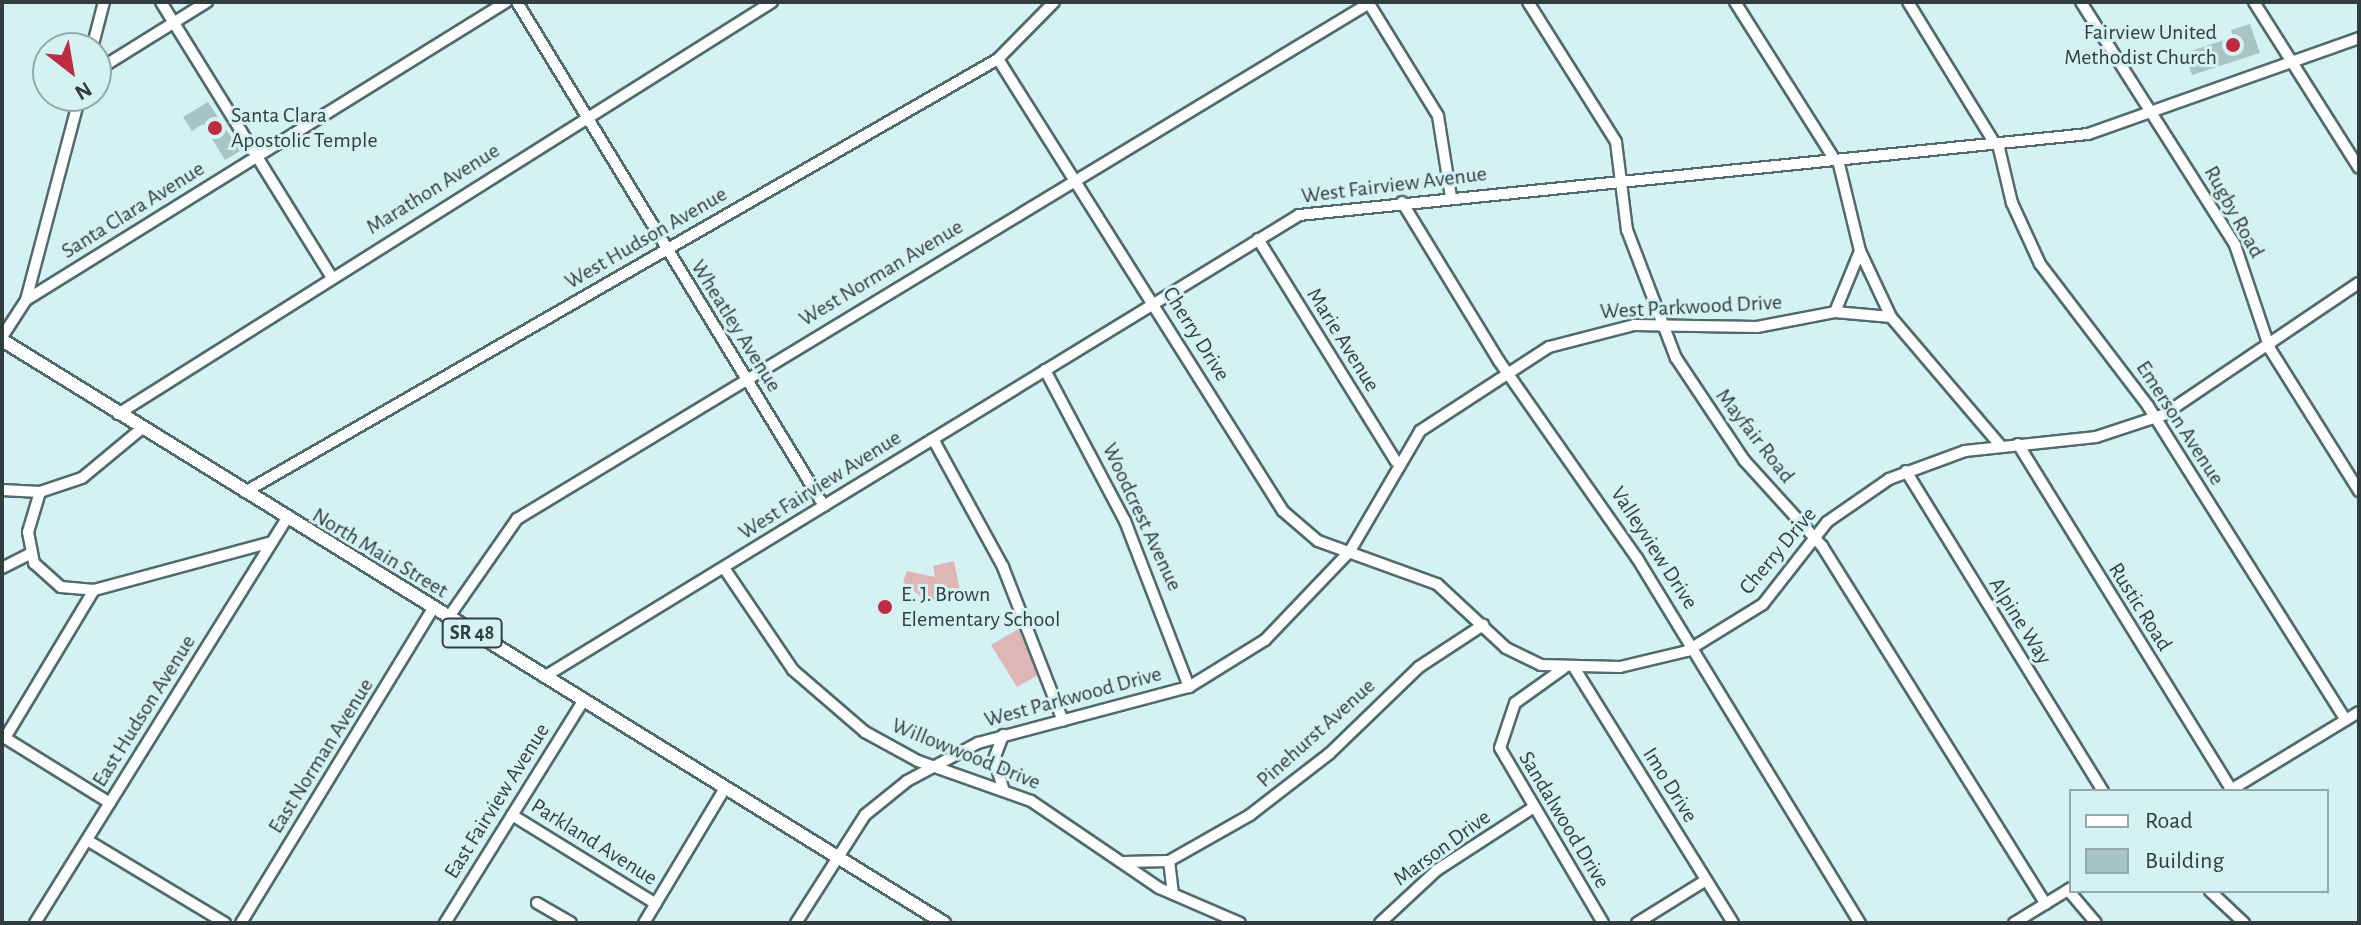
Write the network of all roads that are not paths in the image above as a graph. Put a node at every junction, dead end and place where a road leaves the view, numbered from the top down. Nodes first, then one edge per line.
1 (104, 2) edge
2 (161, 2) edge
3 (207, 2) edge
4 (506, 2) edge
5 (517, 2) edge
6 (772, 2) edge
7 (1054, 2) edge
8 (1369, 2) edge
9 (1528, 2) edge
10 (1735, 2) edge
11 (1908, 2) edge
12 (2081, 2) edge
13 (2254, 2) edge
14 (174, 23) junction
15 (96, 32) edge
16 (2359, 38) edge
17 (998, 59) junction
18 (112, 61) edge
19 (2294, 63) junction
20 (76, 112) edge
21 (2151, 113) junction
22 (588, 117) junction
23 (1996, 144) junction
24 (257, 157) junction
25 (1836, 160) junction
26 (2359, 168) edge
27 (1077, 180) junction
28 (1619, 182) junction
29 (1451, 197) junction
30 (1402, 202) junction
31 (1258, 239) junction
32 (668, 248) junction
33 (1860, 251) junction
34 (331, 276) junction
35 (2359, 283) edge
36 (26, 300) junction
37 (1154, 304) junction
38 (1835, 312) junction
39 (1891, 317) junction
40 (1661, 326) junction
41 (2, 338) edge
42 (2270, 349) junction
43 (1045, 370) junction
44 (1507, 372) junction
45 (745, 378) junction
46 (118, 414) junction
47 (2155, 417) junction
48 (141, 429) junction
49 (933, 439) junction
50 (2018, 444) junction
51 (2000, 445) junction
52 (1396, 462) junction
53 (1906, 471) junction
54 (2, 490) edge
55 (2359, 491) edge
56 (40, 492) junction
57 (245, 492) junction
58 (824, 506) junction
59 (286, 519) junction
60 (1814, 535) junction
61 (272, 542) junction
62 (1350, 551) junction
63 (30, 554) junction
64 (2, 568) edge
65 (724, 568) junction
66 (94, 590) junction
67 (433, 609) junction
68 (448, 618) junction
69 (1483, 625) junction
70 (1693, 648) junction
71 (1569, 668) junction
72 (544, 677) junction
73 (1189, 687) junction
74 (583, 701) junction
75 (2359, 712) edge
76 (2346, 720) junction
77 (1063, 721) junction
78 (1003, 735) junction
79 (3, 737) edge
80 (933, 765) junction
81 (725, 788) junction
82 (1003, 788) junction
83 (2102, 789) edge
84 (2230, 789) edge
85 (2233, 789) edge
86 (110, 803) junction
87 (1531, 809) junction
88 (512, 815) junction
89 (87, 840) junction
90 (837, 857) junction
91 (1169, 861) junction
92 (1121, 862) junction
93 (1706, 880) junction
94 (2069, 890) edge
95 (2073, 893) edge
96 (2212, 893) edge
97 (1173, 894) junction
98 (537, 903) dead end
99 (656, 904) junction
100 (2046, 904) junction
101 (1214, 916) junction
102 (449, 922) edge
103 (35, 923) edge
104 (225, 923) edge
105 (241, 923) edge
106 (571, 923) edge
107 (644, 923) edge
108 (796, 923) edge
109 (944, 923) edge
110 (1202, 923) edge
111 (1240, 923) edge
112 (1380, 923) edge
113 (1603, 923) edge
114 (1637, 923) edge
115 (1733, 923) edge
116 (1860, 923) edge
117 (2014, 923) edge
118 (2096, 923) edge
119 (2244, 923) edge

1 - 15 street
2 - 14 street
3 - 14 street
4 - 24 street, Santa Clara Avenue
5 - 22 street, Wheatley Avenue
6 - 22 street, Marathon Avenue
7 - 17 street, West Hudson Avenue
8 - 27 street, West Norman Avenue
8 - 29 street
9 - 28 street, Mayfair Road
10 - 25 street
11 - 23 street, Emerson Avenue
12 - 21 street, Rugby Road
13 - 19 street
14 - 18 street
14 - 24 street
16 - 19 street, West Fairview Avenue
17 - 27 street, Cherry Drive
17 - 32 street, West Hudson Avenue
19 - 21 street, West Fairview Avenue
19 - 26 street
20 - 36 street
21 - 23 street, West Fairview Avenue
21 - 42 street, Rugby Road
22 - 32 street, Wheatley Avenue
22 - 34 street, Marathon Avenue
23 - 25 street, West Fairview Avenue
23 - 47 street, Emerson Avenue
24 - 34 street
24 - 36 street, Santa Clara Avenue
25 - 28 street, West Fairview Avenue
25 - 33 street
27 - 37 street, Cherry Drive
27 - 45 street, West Norman Avenue
28 - 29 street, West Fairview Avenue
28 - 40 street, Mayfair Road
29 - 30 street, West Fairview Avenue
30 - 31 street, West Fairview Avenue
30 - 44 street, Valleyview Drive
31 - 37 street, West Fairview Avenue
31 - 52 street, Marie Avenue
32 - 45 street, Wheatley Avenue
32 - 57 street, West Hudson Avenue
33 - 38 street
33 - 39 street
34 - 46 street, Marathon Avenue
35 - 42 street, Cherry Drive
36 - 41 street
37 - 43 street, West Fairview Avenue
37 - 62 street, Cherry Drive
38 - 39 street, West Parkwood Drive
38 - 40 street, West Parkwood Drive
39 - 51 street
40 - 44 street, West Parkwood Drive
40 - 60 street, Mayfair Road
41 - 46 main road, North Main Street / SR 48
42 - 47 street, Cherry Drive
42 - 55 street, Rugby Road
43 - 49 street, West Fairview Avenue
43 - 73 street, Woodcrest Avenue
44 - 52 street, West Parkwood Drive
44 - 70 street, Valleyview Drive
45 - 58 street, Wheatley Avenue
45 - 68 street, West Norman Avenue
46 - 48 main road, North Main Street / SR 48
47 - 50 street, Cherry Drive
47 - 76 street, Emerson Avenue
48 - 56 street
48 - 57 main road, North Main Street / SR 48
49 - 58 street, West Fairview Avenue
49 - 77 street
50 - 51 street, Cherry Drive
50 - 84 street, Rustic Road
51 - 53 street, Cherry Drive
52 - 62 street, West Parkwood Drive
53 - 60 street, Cherry Drive
53 - 83 street, Alpine Way
54 - 56 street
56 - 63 street
57 - 59 main road, North Main Street / SR 48
58 - 65 street, West Fairview Avenue
59 - 61 street, East Hudson Avenue
59 - 67 main road, North Main Street / SR 48
60 - 70 street, Cherry Drive
60 - 100 street, Mayfair Road
61 - 66 street
61 - 86 street, East Hudson Avenue
62 - 69 street, Cherry Drive
62 - 73 street, West Parkwood Drive
63 - 64 street
63 - 66 street
65 - 72 street, West Fairview Avenue
65 - 80 street, Willowwood Drive
66 - 79 street
67 - 68 main road, North Main Street / SR 48
67 - 105 street, East Norman Avenue
68 - 72 main road, North Main Street / SR 48
69 - 71 street, Cherry Drive
69 - 91 street, Pinehurst Avenue
70 - 71 street, Cherry Drive
70 - 116 street, Valleyview Drive
71 - 87 street, Sandalwood Drive
71 - 93 street, Imo Drive
72 - 74 main road, North Main Street / SR 48
73 - 77 street, West Parkwood Drive
74 - 81 main road, North Main Street / SR 48
74 - 88 street, East Fairview Avenue
75 - 76 street
76 - 85 street
77 - 78 street, West Parkwood Drive
78 - 80 street, West Parkwood Drive
78 - 82 street
79 - 86 street
80 - 82 street, Willowwood Drive
80 - 90 street, West Parkwood Drive
81 - 90 main road, North Main Street / SR 48
81 - 99 street
82 - 92 street, Willowwood Drive
86 - 89 street, East Hudson Avenue
87 - 112 street, Marson Drive
87 - 113 street, Sandalwood Drive
88 - 99 street, Parkland Avenue
88 - 102 street, East Fairview Avenue
89 - 103 street, East Hudson Avenue
89 - 104 street
90 - 108 street, West Parkwood Drive
90 - 109 main road, North Main Street / SR 48
91 - 92 street, Pinehurst Avenue
91 - 97 street
92 - 97 street, Willowwood Drive
93 - 114 street
93 - 115 street, Imo Drive
94 - 100 street
95 - 118 street
96 - 119 street
97 - 101 street, Willowwood Drive
98 - 106 street
99 - 107 street
100 - 117 street
101 - 110 street
101 - 111 street, Willowwood Drive

